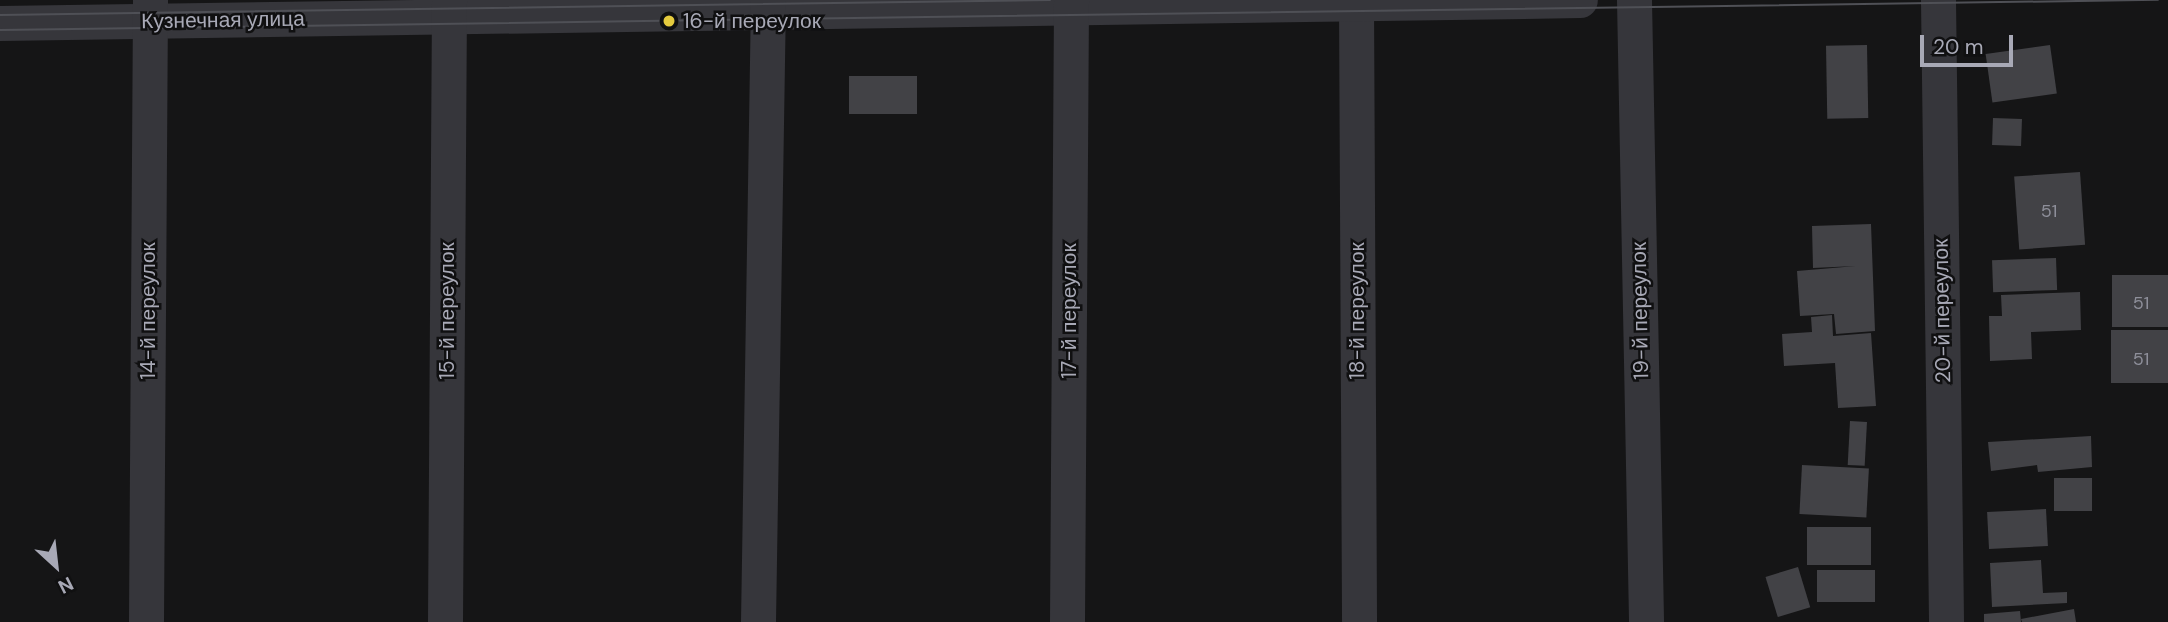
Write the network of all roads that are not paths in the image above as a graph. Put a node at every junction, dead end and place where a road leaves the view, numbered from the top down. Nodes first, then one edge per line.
1 (1580, 0) edge
2 (1634, 0) edge
3 (1938, 0) edge
4 (1356, 1) edge
5 (1071, 4) edge
6 (768, 6) edge
7 (449, 8) edge
8 (150, 10) edge
9 (0, 23) edge
10 (146, 622) edge
11 (445, 622) edge
12 (758, 622) edge
13 (1067, 622) edge
14 (1359, 622) edge
15 (1646, 622) edge
16 (1946, 622) edge

1 - 4 street, Кузнечная улица
2 - 15 street, 19-й переулок
3 - 16 street, 20-й переулок
4 - 5 street, Кузнечная улица
4 - 14 street, 18-й переулок
5 - 6 street, Кузнечная улица
5 - 13 street, 17-й переулок
6 - 7 street, Кузнечная улица
6 - 12 street
7 - 8 street, Кузнечная улица
7 - 11 street, 15-й переулок
8 - 9 street, Кузнечная улица
8 - 10 street, 14-й переулок

